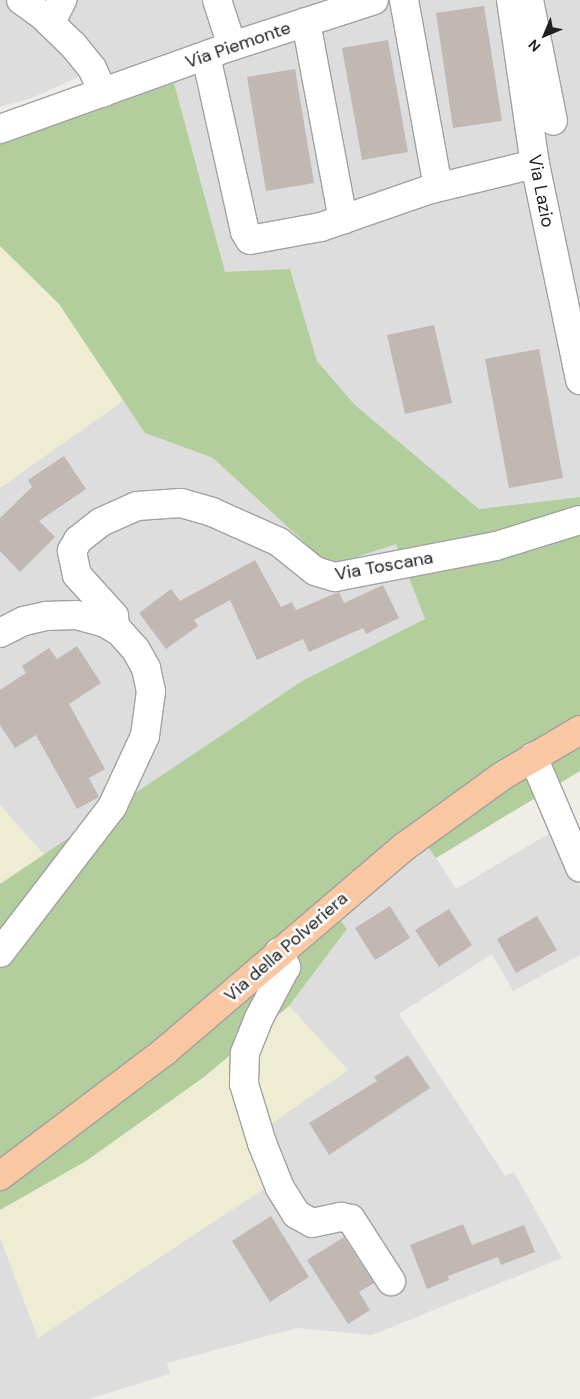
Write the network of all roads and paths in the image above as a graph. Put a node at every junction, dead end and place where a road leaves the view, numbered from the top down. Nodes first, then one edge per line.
1 (21, 0) edge
2 (217, 0) edge
3 (374, 0) edge
4 (404, 0) edge
5 (510, 0) edge
6 (529, 0) edge
7 (56, 11) edge
8 (321, 12) edge
9 (232, 46) junction
10 (206, 56) junction
11 (103, 93) junction
12 (553, 121) dead end
13 (0, 129) edge
14 (535, 164) junction
15 (438, 187) junction
16 (342, 220) junction
17 (580, 380) edge
18 (580, 520) edge
19 (115, 629) junction
20 (0, 634) edge
21 (580, 730) edge
22 (533, 757) junction
23 (580, 867) edge
24 (279, 952) junction
25 (0, 954) edge
26 (0, 1176) edge
27 (391, 1281) dead end

1 - 7 street
2 - 9 street
3 - 8 street, Via Piemonte
4 - 15 street
5 - 14 street, Via Lazio
6 - 12 street
7 - 11 street
8 - 9 street, Via Piemonte
8 - 16 street
9 - 10 street, Via Piemonte
10 - 11 street, Via Piemonte
10 - 16 street
11 - 13 street, Via Piemonte
14 - 15 street
14 - 17 street, Via Lazio
15 - 16 street
18 - 19 street, Via Toscana
19 - 20 street
19 - 25 street
21 - 22 main road, Via della Polveriera
22 - 23 street
22 - 24 main road, Via della Polveriera
24 - 26 main road, Via della Polveriera
24 - 27 street

